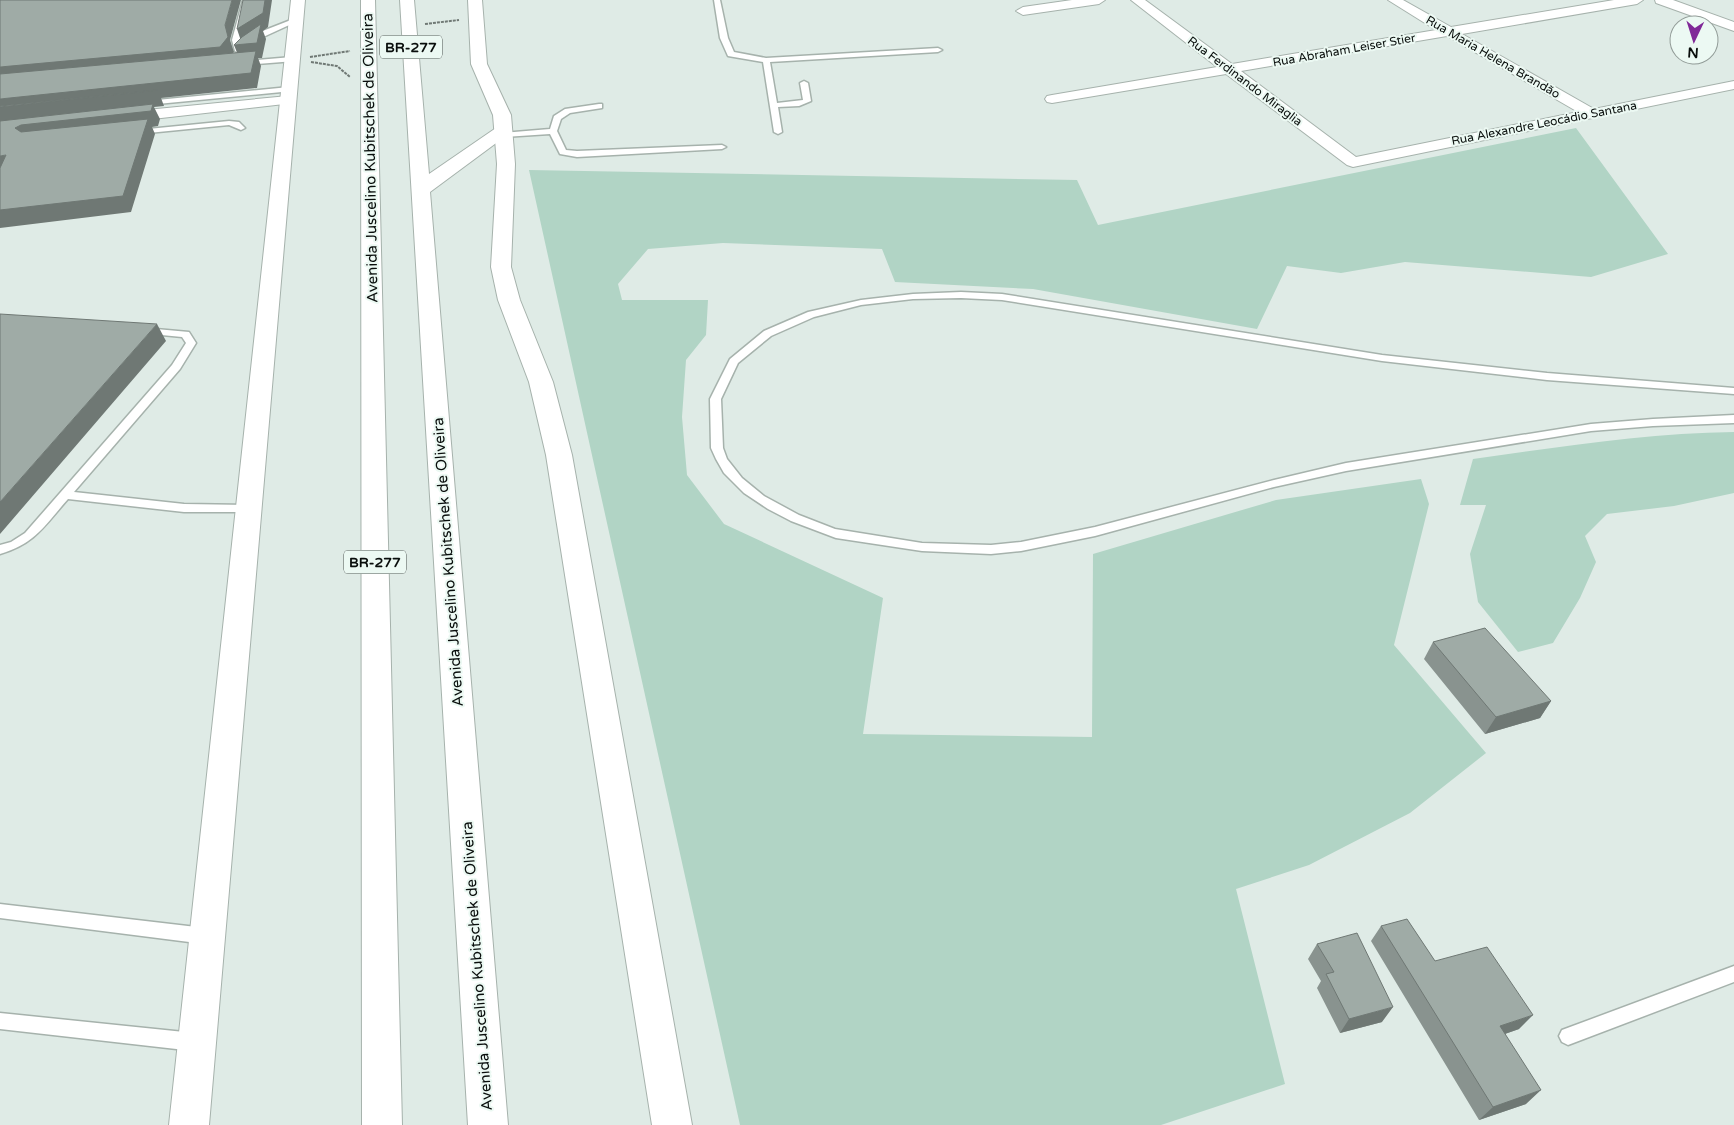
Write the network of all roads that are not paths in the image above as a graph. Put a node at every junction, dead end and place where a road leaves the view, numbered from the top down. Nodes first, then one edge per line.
1 (246, 0) edge
2 (368, 0) edge
3 (407, 0) edge
4 (717, 0) edge
5 (1099, 0) edge
6 (1137, 0) edge
7 (1394, 0) edge
8 (1636, 0) edge
9 (1661, 0) edge
10 (476, 9) edge
11 (297, 10) edge
12 (1023, 11) dead end
13 (1734, 27) edge
14 (1450, 32) junction
15 (938, 50) dead end
16 (240, 51) junction
17 (292, 59) junction
18 (766, 60) junction
19 (1230, 69) junction
20 (804, 83) dead end
21 (1734, 85) edge
22 (289, 95) junction
23 (1052, 100) dead end
24 (138, 104) edge
25 (774, 105) junction
26 (599, 106) dead end
27 (166, 113) junction
28 (1592, 114) junction
29 (107, 119) edge
30 (241, 128) dead end
31 (161, 130) junction
32 (553, 131) junction
33 (778, 132) dead end
34 (133, 133) edge
35 (502, 133) junction
36 (722, 147) dead end
37 (1353, 162) joint
38 (421, 190) junction
39 (129, 330) edge
40 (1734, 391) edge
41 (1734, 419) edge
42 (66, 495) junction
43 (248, 509) junction
44 (0, 550) edge
45 (0, 911) edge
46 (207, 936) junction
47 (1734, 974) edge
48 (0, 1021) edge
49 (1568, 1036) dead end
50 (197, 1042) junction
51 (189, 1125) edge
52 (382, 1125) edge
53 (488, 1125) edge
54 (672, 1125) edge

1 - 16 lane
2 - 52 main road, Avenida Juscelino Kubitschek de Oliveira / BR-277
3 - 38 main road, Avenida Juscelino Kubitschek de Oliveira / BR-277
4 - 18 lane
5 - 12 street
6 - 19 street, Rua Ferdinando Miraglia
7 - 14 street, Rua Maria Helena Brandão
8 - 14 street, Rua Abraham Leiser Stier
9 - 13 street
10 - 35 main road
11 - 16 lane
11 - 17 main road
14 - 19 street, Rua Abraham Leiser Stier
14 - 28 street, Rua Maria Helena Brandão
15 - 18 lane
16 - 17 lane
17 - 22 main road
18 - 25 lane
19 - 23 street, Rua Abraham Leiser Stier
19 - 37 street, Rua Ferdinando Miraglia
20 - 25 lane
21 - 28 street, Rua Alexandre Leocádio Santana
22 - 24 lane
22 - 27 street
22 - 43 main road
25 - 33 lane
26 - 32 lane
27 - 29 street
27 - 31 lane
28 - 37 street, Rua Alexandre Leocádio Santana
30 - 31 lane
31 - 34 lane
32 - 35 lane
32 - 36 lane
35 - 38 main road
35 - 54 main road
38 - 53 main road, Avenida Juscelino Kubitschek de Oliveira / BR-277
39 - 42 lane
40 - 41 lane
42 - 43 lane
42 - 44 lane
43 - 46 main road
45 - 46 lane
46 - 50 main road
47 - 49 lane
48 - 50 lane
50 - 51 main road

